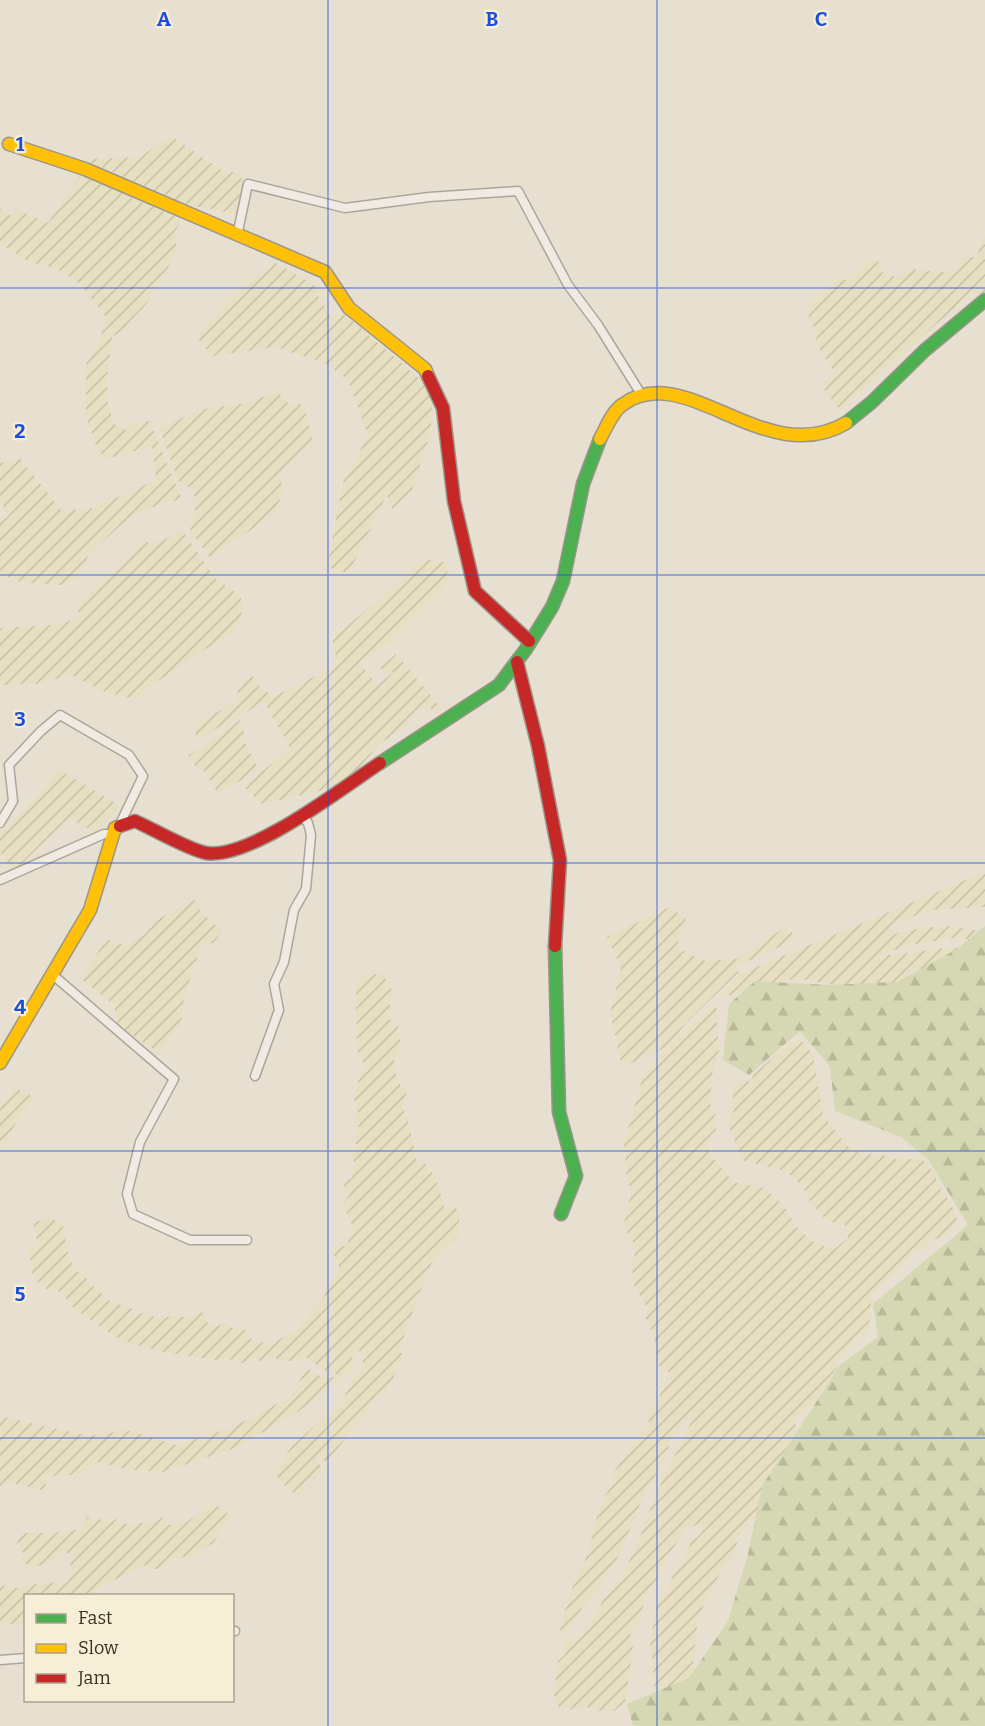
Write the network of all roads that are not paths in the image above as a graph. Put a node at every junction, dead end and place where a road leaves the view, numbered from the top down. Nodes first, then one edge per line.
1 (9, 144) dead end
2 (237, 236) junction
3 (985, 300) edge
4 (641, 394) junction
5 (529, 641) junction
6 (517, 662) junction
7 (301, 814) junction
8 (0, 823) edge
9 (116, 829) junction
10 (0, 880) edge
11 (53, 975) junction
12 (0, 1063) edge
13 (255, 1076) dead end
14 (561, 1214) dead end
15 (247, 1240) dead end
16 (24, 1658) edge
17 (0, 1660) edge

1 - 2 street
2 - 4 street
2 - 5 street
3 - 4 street
4 - 5 street
5 - 6 street
6 - 7 street
6 - 14 street
7 - 9 street
7 - 13 street
8 - 9 street
9 - 10 street
9 - 11 street
11 - 12 street
11 - 15 street
16 - 17 street

